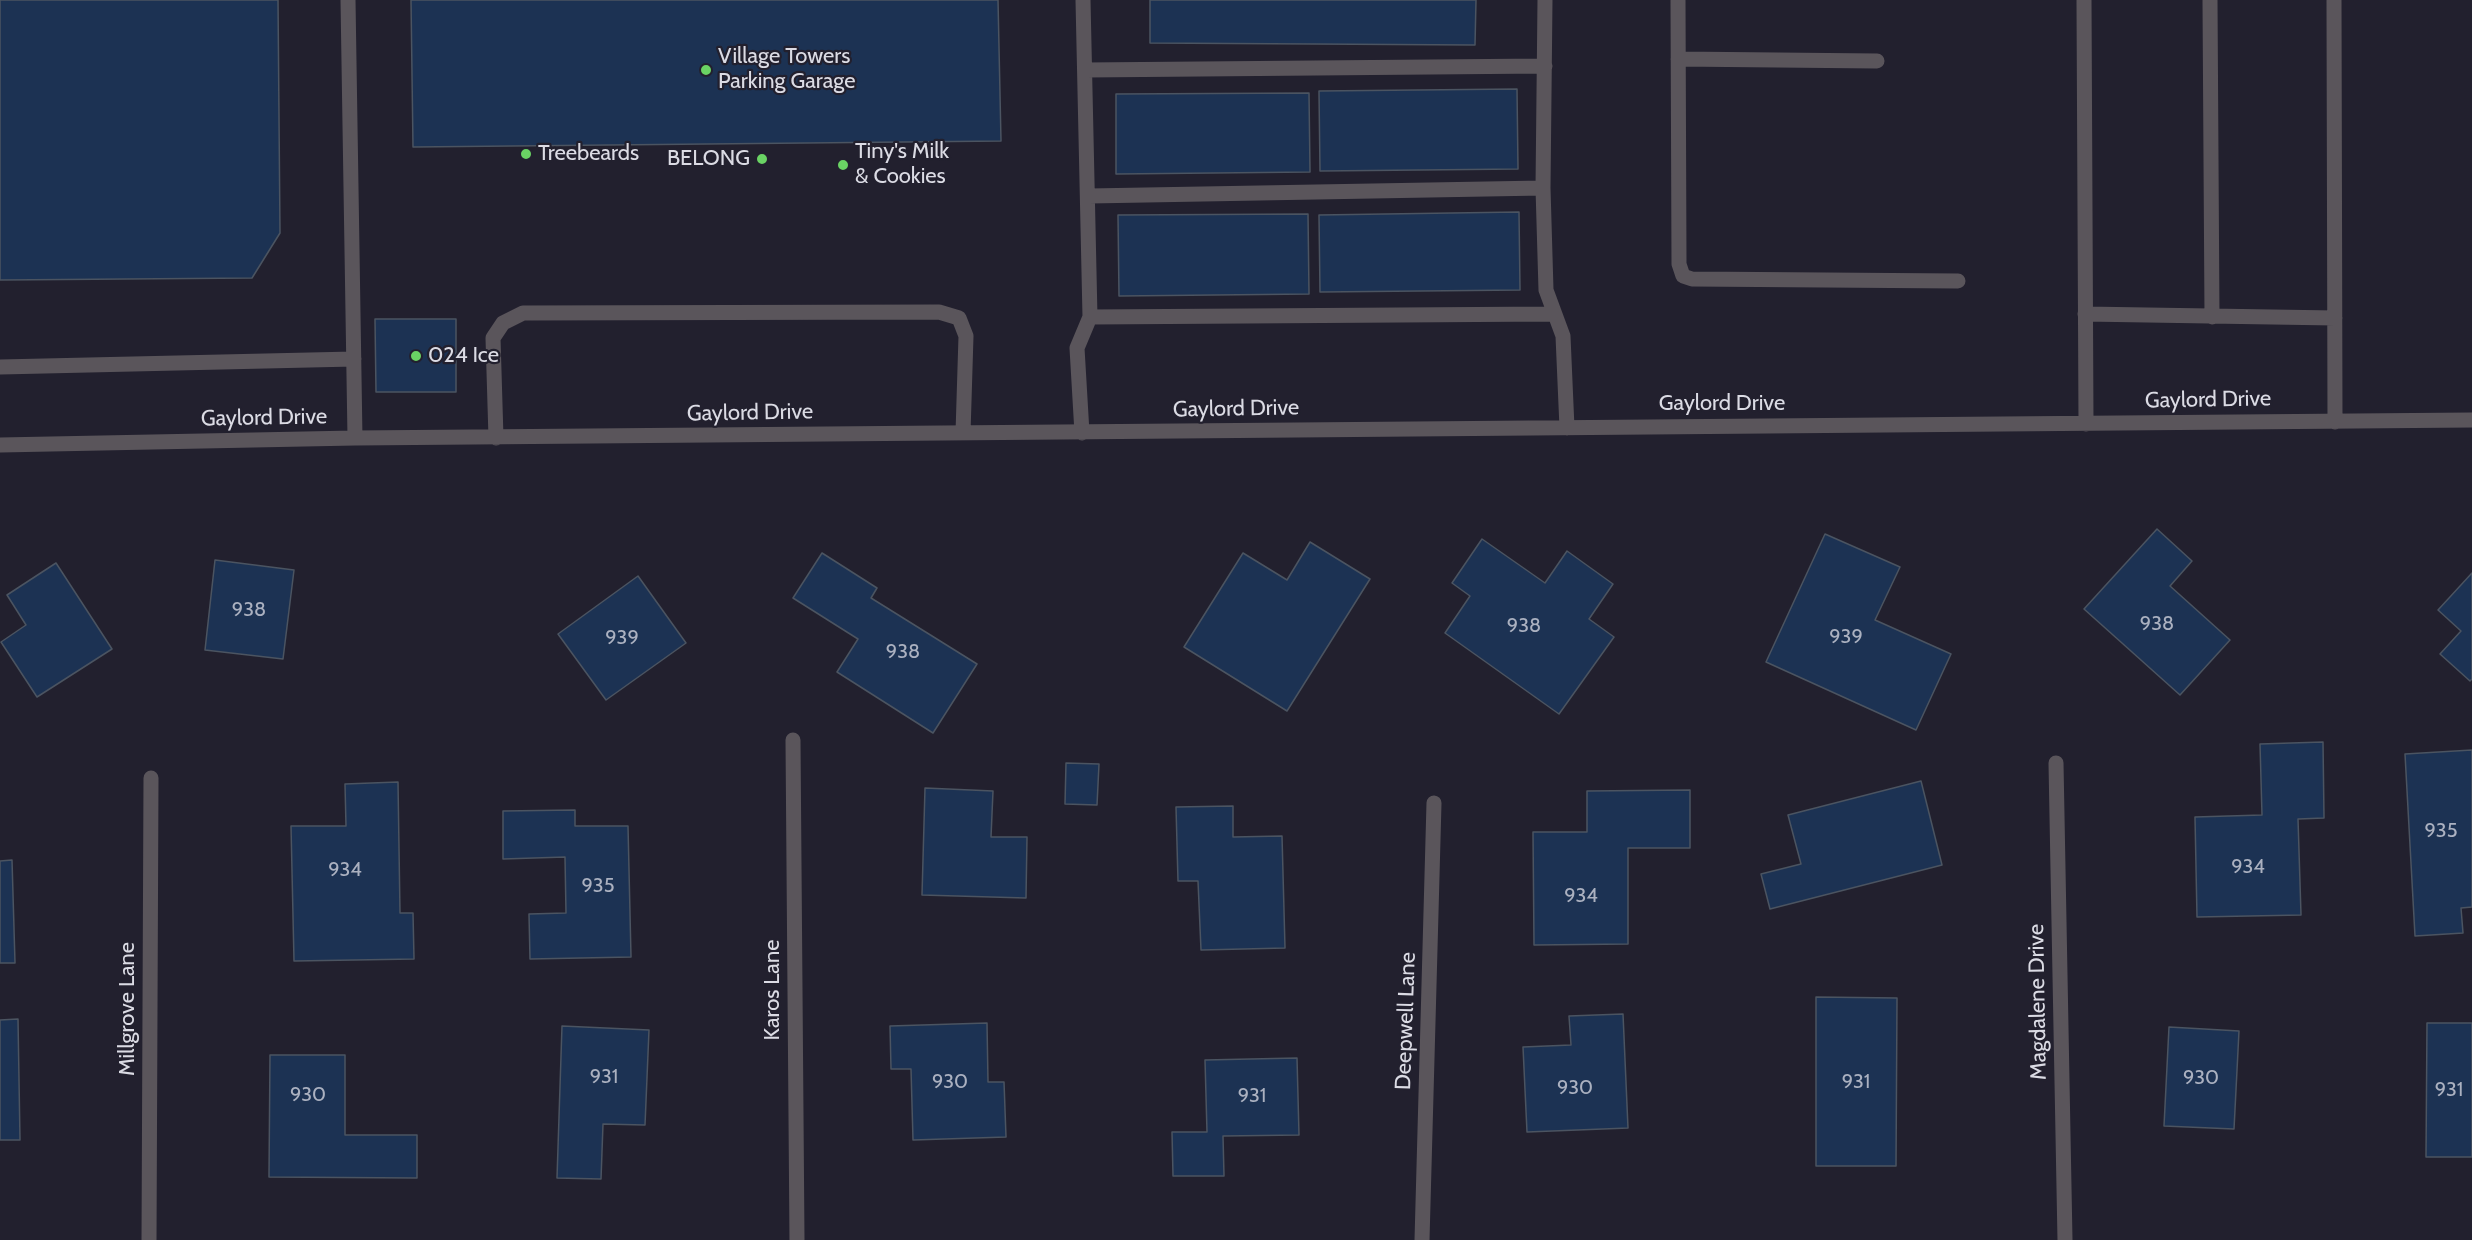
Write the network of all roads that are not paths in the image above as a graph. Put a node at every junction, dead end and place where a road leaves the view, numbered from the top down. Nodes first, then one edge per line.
1 (348, 0) edge
2 (1083, 0) edge
3 (1545, 0) edge
4 (1678, 0) edge
5 (2084, 0) edge
6 (2210, 0) edge
7 (2334, 0) edge
8 (1678, 58) junction
9 (1876, 62) dead end
10 (1545, 66) junction
11 (1085, 69) junction
12 (1543, 188) junction
13 (1089, 196) junction
14 (1958, 282) dead end
15 (1553, 314) junction
16 (2085, 315) junction
17 (1090, 317) junction
18 (2212, 317) junction
19 (2335, 318) junction
20 (354, 358) junction
21 (0, 367) edge
22 (2472, 420) edge
23 (2335, 422) junction
24 (2086, 424) junction
25 (1567, 428) junction
26 (963, 433) junction
27 (1083, 433) junction
28 (355, 438) junction
29 (496, 438) junction
30 (0, 445) edge
31 (793, 740) dead end
32 (2056, 763) dead end
33 (152, 778) dead end
34 (1434, 803) dead end
35 (149, 1240) edge
36 (797, 1240) edge
37 (1422, 1240) edge
38 (2065, 1240) edge

1 - 20 street
2 - 11 street
3 - 10 street
4 - 8 street
5 - 16 street
6 - 18 street
7 - 19 street
8 - 9 street
8 - 14 street
10 - 11 street
10 - 12 street
11 - 13 street
12 - 13 street
12 - 15 street
13 - 17 street
15 - 17 street
15 - 25 street
16 - 18 street
16 - 24 street
17 - 27 street
18 - 19 street
19 - 23 street
20 - 21 street
20 - 28 street
22 - 23 street, Gaylord Drive
23 - 24 street, Gaylord Drive
24 - 25 street, Gaylord Drive
25 - 27 street, Gaylord Drive
26 - 27 street, Gaylord Drive
26 - 29 street, Gaylord Drive
26 - 29 street
28 - 29 street, Gaylord Drive
28 - 30 street, Gaylord Drive
31 - 36 street, Karos Lane
32 - 38 street, Magdalene Drive
33 - 35 street, Millgrove Lane
34 - 37 street, Deepwell Lane

